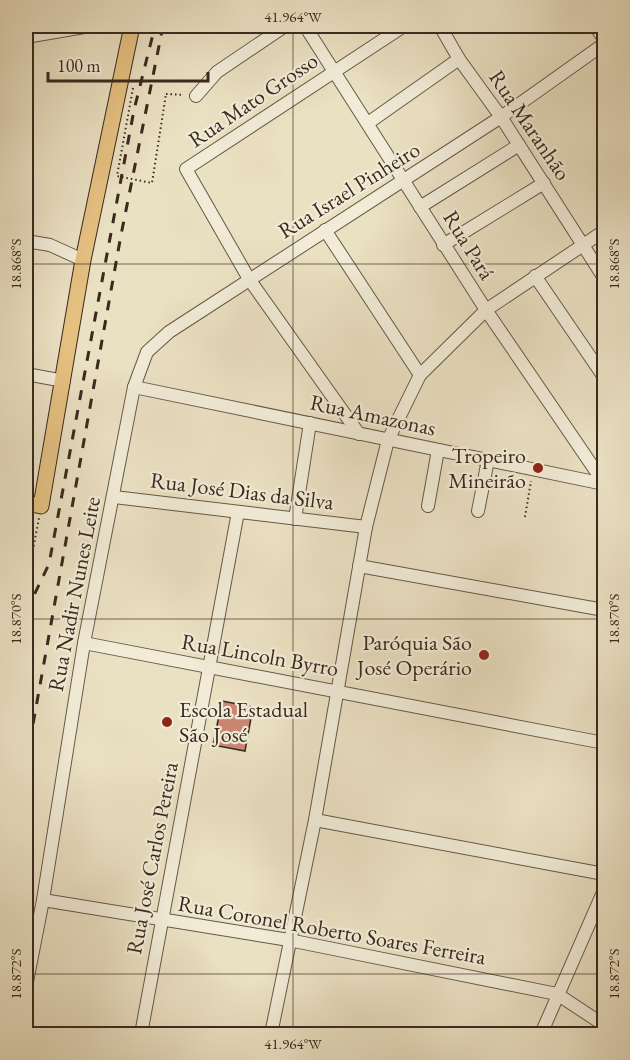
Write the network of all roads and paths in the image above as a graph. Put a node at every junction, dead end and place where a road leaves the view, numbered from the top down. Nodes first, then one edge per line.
1 (90, 26) edge
2 (132, 26) edge
3 (285, 26) edge
4 (305, 26) edge
5 (404, 26) edge
6 (440, 26) edge
7 (595, 26) edge
8 (26, 37) edge
9 (604, 42) edge
10 (459, 59) junction
11 (334, 71) junction
12 (133, 88) dead end
13 (196, 96) joint
14 (501, 117) junction
15 (368, 123) junction
16 (519, 145) junction
17 (405, 180) junction
18 (544, 183) junction
19 (420, 207) junction
20 (326, 230) junction
21 (604, 231) edge
22 (26, 241) edge
23 (443, 245) junction
24 (583, 245) junction
25 (83, 260) junction
26 (535, 276) junction
27 (604, 278) edge
28 (249, 279) junction
29 (486, 310) junction
30 (26, 374) edge
31 (420, 375) junction
32 (604, 377) edge
33 (64, 381) junction
34 (134, 387) junction
35 (310, 423) junction
36 (359, 434) junction
37 (388, 440) junction
38 (438, 450) junction
39 (488, 460) junction
40 (533, 470) junction
41 (604, 484) edge
42 (114, 497) junction
43 (33, 505) edge
44 (428, 506) dead end
45 (478, 511) dead end
46 (238, 512) junction
47 (525, 518) dead end
48 (295, 519) junction
49 (366, 527) junction
50 (359, 566) junction
51 (26, 586) edge
52 (604, 610) edge
53 (84, 644) junction
54 (209, 667) junction
55 (338, 691) junction
56 (604, 743) edge
57 (315, 820) junction
58 (604, 874) edge
59 (604, 890) edge
60 (43, 900) junction
61 (162, 920) junction
62 (290, 940) junction
63 (26, 987) edge
64 (557, 994) junction
65 (604, 1025) edge
66 (141, 1035) edge
67 (271, 1035) edge
68 (541, 1035) edge

1 - 8 street
2 - 25 main road
3 - 13 street
4 - 11 street, Rua Pará
5 - 11 street, Rua Mato Grosso
6 - 10 street, Rua Maranhão
7 - 9 street
9 - 14 street, Rua Israel Pinheiro
10 - 14 street, Rua Maranhão
10 - 15 street
11 - 15 street, Rua Pará
11 - 28 street, Rua Mato Grosso
12 - 13 path, bridge
14 - 16 street, Rua Maranhão
14 - 17 street, Rua Israel Pinheiro
15 - 17 street, Rua Pará
16 - 18 street, Rua Maranhão
16 - 19 street
17 - 19 street, Rua Pará
17 - 20 street, Rua Israel Pinheiro
18 - 23 street
18 - 24 street, Rua Maranhão
19 - 23 street, Rua Pará
20 - 28 street, Rua Israel Pinheiro
20 - 31 street
21 - 24 street
22 - 25 street
23 - 29 street, Rua Pará
24 - 26 street
24 - 27 street, Rua Maranhão
25 - 33 main road
26 - 29 street
26 - 32 street
28 - 34 street, Rua Israel Pinheiro
28 - 36 street
29 - 31 street
29 - 41 street, Rua Pará
30 - 33 street
31 - 37 street
33 - 43 main road
34 - 35 street, Rua Amazonas
34 - 42 street, Rua Nadir Nunes Leite
35 - 36 street, Rua Amazonas
35 - 48 street
36 - 37 street, Rua Amazonas
37 - 38 street, Rua Amazonas
37 - 49 street
38 - 39 street, Rua Amazonas
38 - 44 street
39 - 40 street, Rua Amazonas
39 - 45 street
40 - 41 street, Rua Amazonas
40 - 47 path
42 - 46 street, Rua José Dias da Silva
42 - 53 street, Rua Nadir Nunes Leite
43 - 51 path
46 - 48 street, Rua José Dias da Silva
46 - 54 street, Rua José Carlos Pereira
48 - 49 street, Rua José Dias da Silva
49 - 50 street
50 - 52 street
50 - 55 street
53 - 54 street, Rua Lincoln Byrro
53 - 60 street, Rua Nadir Nunes Leite
54 - 55 street, Rua Lincoln Byrro
54 - 61 street, Rua José Carlos Pereira
55 - 56 street, Rua Lincoln Byrro
55 - 57 street
57 - 58 street
57 - 62 street
59 - 64 street
60 - 61 street, Rua Coronel Roberto Soares Ferreira
60 - 63 street, Rua Nadir Nunes Leite
61 - 62 street, Rua Coronel Roberto Soares Ferreira
61 - 66 street, Rua José Carlos Pereira
62 - 64 street, Rua Coronel Roberto Soares Ferreira
62 - 67 street
64 - 65 street, Rua Coronel Roberto Soares Ferreira
64 - 68 street

